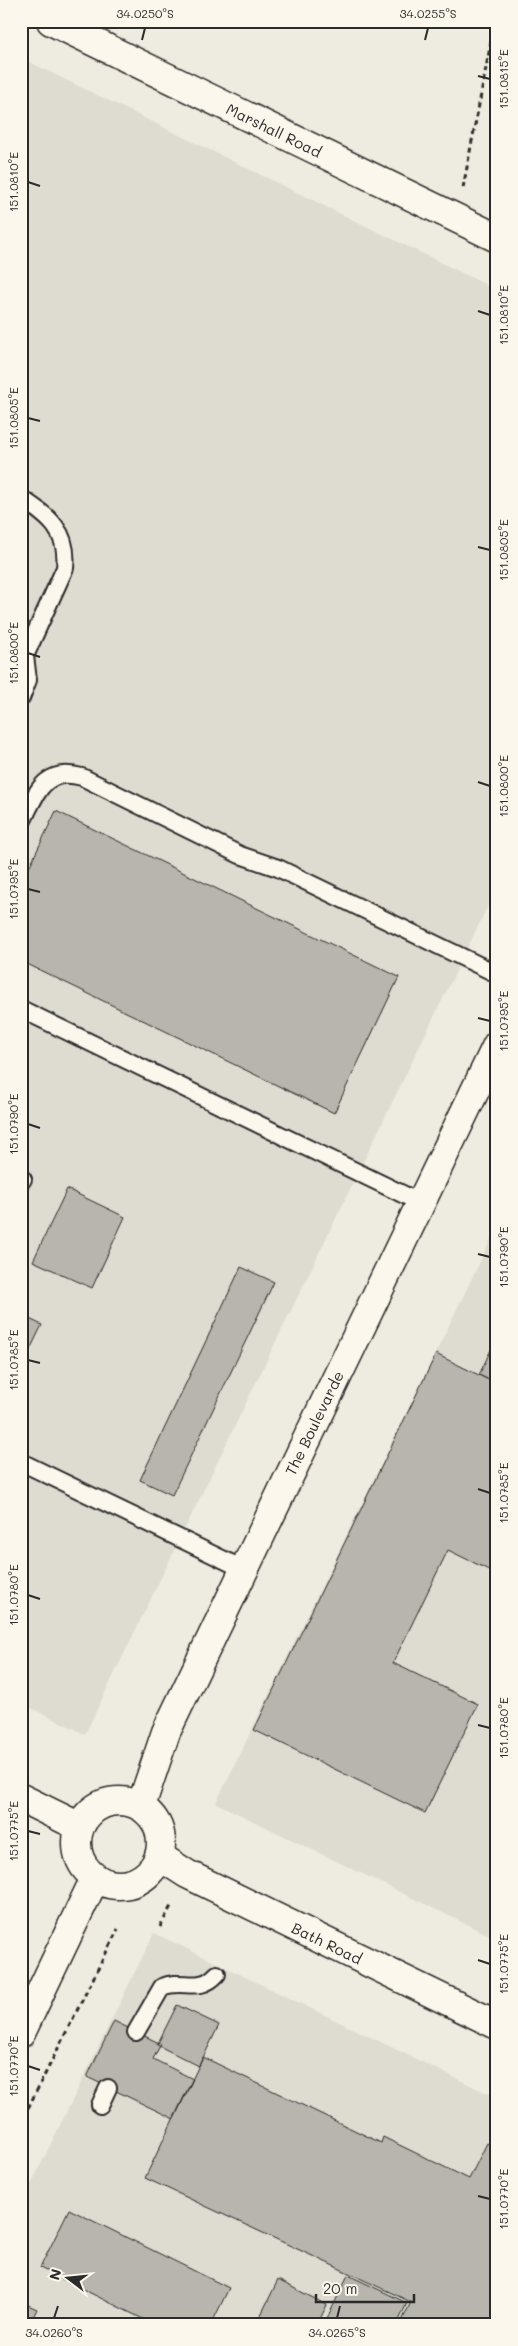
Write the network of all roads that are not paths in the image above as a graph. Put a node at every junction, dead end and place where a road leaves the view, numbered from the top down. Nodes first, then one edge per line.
1 (51, 21) edge
2 (497, 238) edge
3 (21, 498) edge
4 (23, 656) edge
5 (21, 698) edge
6 (21, 824) edge
7 (497, 974) edge
8 (21, 1009) edge
9 (497, 1045) edge
10 (420, 1202) junction
11 (21, 1462) edge
12 (243, 1569) junction
13 (21, 1798) edge
14 (141, 1806) junction
15 (80, 1827) junction
16 (160, 1856) junction
17 (95, 1878) junction
18 (217, 1974) dead end
19 (497, 2025) edge
20 (136, 2032) dead end
21 (21, 2033) edge
22 (108, 2088) dead end
23 (100, 2105) dead end

1 - 2 street, Marshall Road
3 - 4 lane
4 - 5 lane
6 - 7 lane
8 - 10 lane
9 - 10 street, The Boulevarde
10 - 12 street, The Boulevarde
11 - 12 lane
12 - 14 street, The Boulevarde
13 - 15 street
14 - 15 street
14 - 16 street
15 - 17 street
16 - 17 street
16 - 19 street, Bath Road
17 - 21 street
18 - 20 lane
22 - 23 lane

